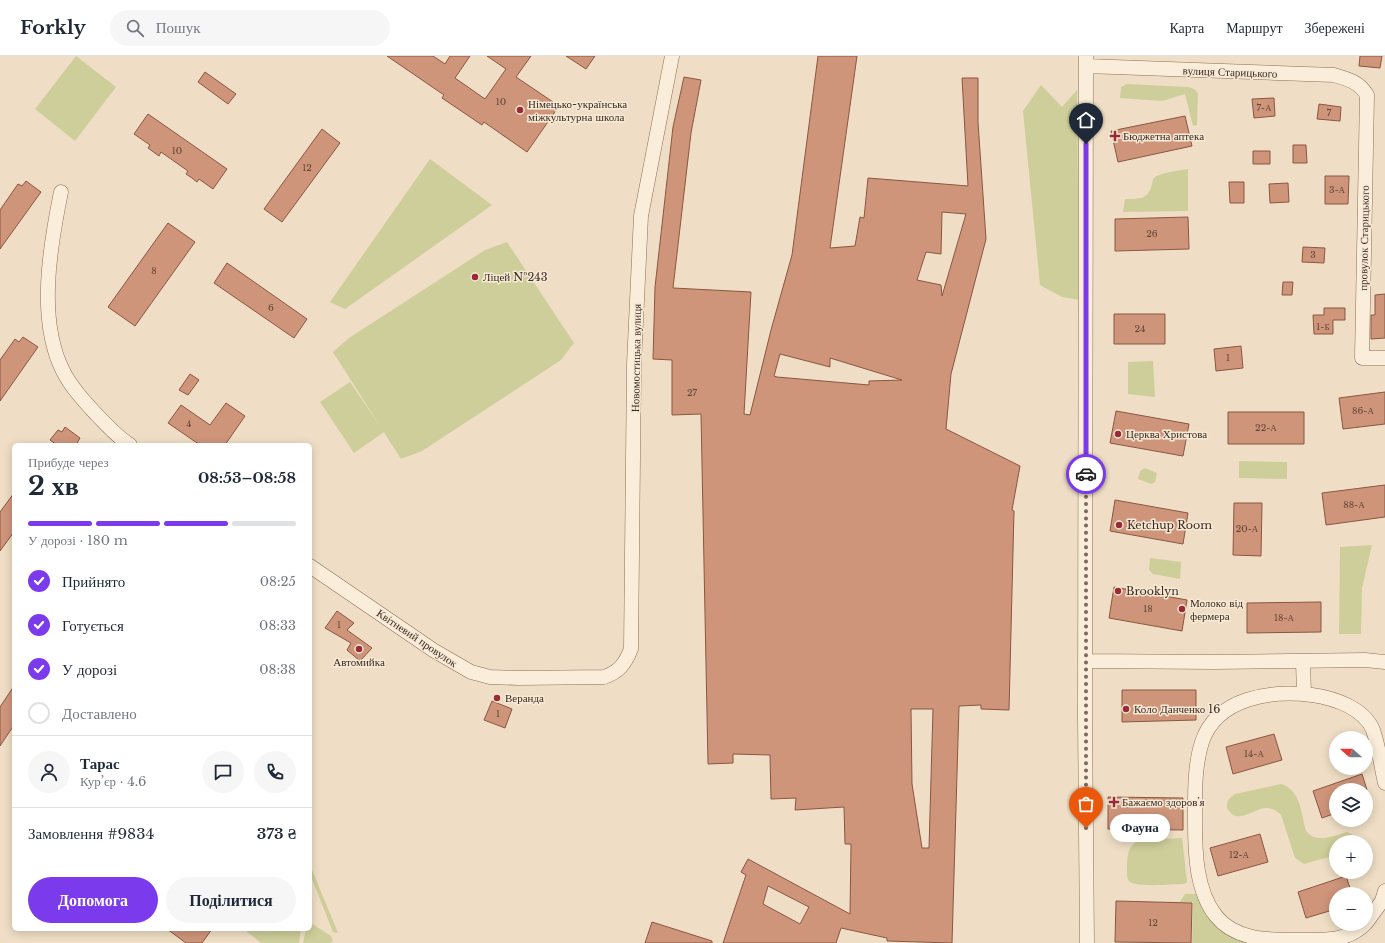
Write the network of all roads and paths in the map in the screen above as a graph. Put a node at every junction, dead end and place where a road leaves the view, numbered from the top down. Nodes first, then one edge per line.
1 (672, 56) edge
2 (1086, 61) edge
3 (1367, 95) joint
4 (61, 192) dead end
5 (1385, 358) edge
6 (128, 443) edge
7 (312, 567) edge
8 (1086, 661) junction
9 (1303, 661) junction
10 (626, 662) joint
11 (1385, 662) edge
12 (1304, 694) junction
13 (1385, 783) edge
14 (1385, 891) edge
15 (1373, 913) edge
16 (1358, 931) edge
17 (1259, 941) edge
18 (1087, 943) edge

1 - 10 street, Новомостицька вулиця
2 - 3 street, вулиця Старицького
2 - 8 street
3 - 5 street, провулок Старицького
4 - 6 street
7 - 10 street, Квітневий провулок
8 - 9 street
8 - 18 street
9 - 11 street
9 - 12 street
12 - 13 street
12 - 17 street
14 - 15 street
16 - 17 street

